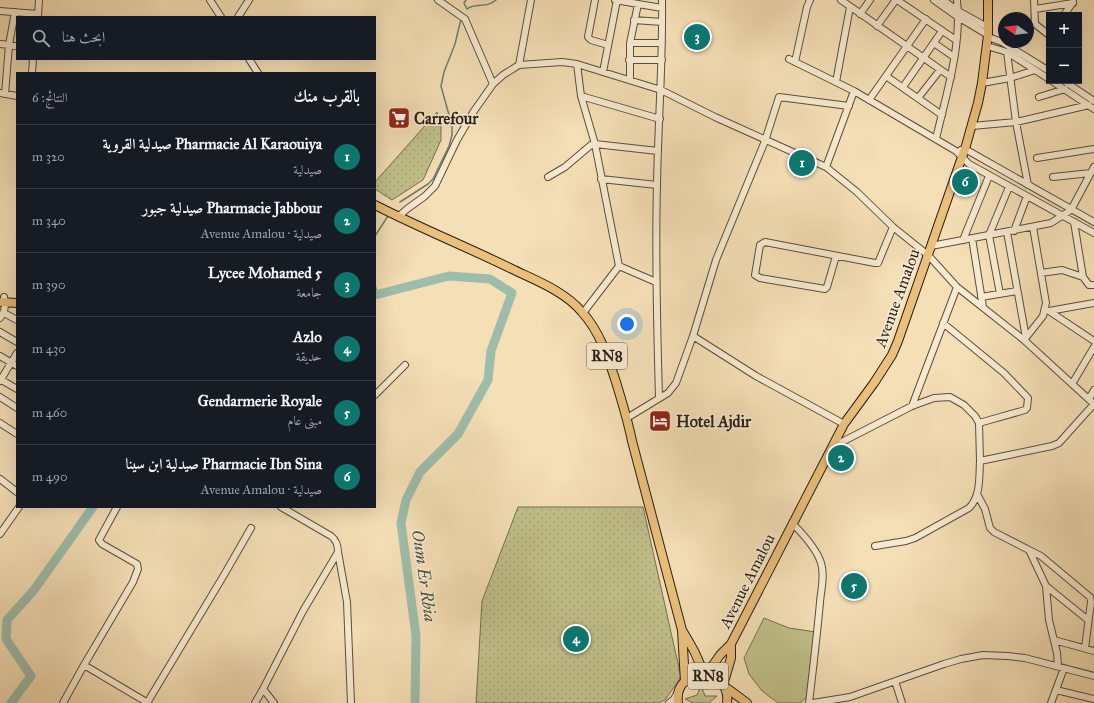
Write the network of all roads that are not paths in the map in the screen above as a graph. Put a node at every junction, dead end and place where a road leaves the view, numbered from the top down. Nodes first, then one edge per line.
1 (39, 0) edge
2 (210, 0) edge
3 (249, 0) edge
4 (438, 0) edge
5 (531, 0) edge
6 (595, 0) edge
7 (616, 0) edge
8 (662, 0) edge
9 (810, 0) edge
10 (870, 0) edge
11 (934, 0) edge
12 (943, 0) edge
13 (957, 0) edge
14 (988, 0) edge
15 (1034, 0) edge
16 (846, 2) edge
17 (1073, 2) edge
18 (638, 4) junction
19 (662, 8) junction
20 (1035, 9) junction
21 (0, 11) edge
22 (15, 12) junction
23 (1066, 12) edge
24 (860, 14) junction
25 (958, 14) junction
26 (38, 16) edge
27 (221, 16) edge
28 (239, 16) edge
29 (634, 20) junction
30 (926, 20) junction
31 (662, 22) junction
32 (1035, 24) joint
33 (877, 26) junction
34 (942, 31) junction
35 (1046, 32) edge
36 (988, 33) junction
37 (956, 40) junction
38 (630, 42) junction
39 (662, 43) junction
40 (934, 43) junction
41 (0, 44) edge
42 (10, 45) junction
43 (608, 45) junction
44 (16, 46) edge
45 (907, 46) junction
46 (987, 46) junction
47 (1007, 52) junction
48 (954, 57) junction
49 (923, 58) junction
50 (33, 60) edge
51 (250, 60) edge
52 (629, 60) junction
53 (662, 60) junction
54 (577, 64) junction
55 (519, 65) junction
56 (1046, 69) edge
57 (940, 70) junction
58 (1035, 70) junction
59 (32, 72) edge
60 (257, 72) edge
61 (602, 72) junction
62 (886, 76) junction
63 (950, 77) junction
64 (1046, 77) edge
65 (1010, 78) junction
66 (630, 80) junction
67 (836, 82) junction
68 (982, 83) junction
69 (493, 84) junction
70 (1057, 84) edge
71 (1068, 84) edge
72 (903, 87) junction
73 (1065, 89) junction
74 (661, 90) junction
75 (854, 91) junction
76 (3, 94) edge
77 (16, 96) edge
78 (581, 96) junction
79 (1039, 97) dead end
80 (918, 98) junction
81 (869, 100) junction
82 (1092, 105) edge
83 (849, 106) junction
84 (942, 114) junction
85 (660, 119) junction
86 (1016, 122) junction
87 (972, 126) junction
88 (936, 139) junction
89 (765, 141) junction
90 (595, 144) junction
91 (1094, 149) edge
92 (658, 151) junction
93 (961, 153) junction
94 (1037, 158) dead end
95 (826, 167) junction
96 (1093, 170) edge
97 (989, 176) junction
98 (548, 177) dead end
99 (1053, 177) dead end
100 (601, 179) junction
101 (656, 185) junction
102 (1028, 185) junction
103 (1010, 187) junction
104 (1027, 196) junction
105 (376, 206) edge
106 (1072, 210) junction
107 (1064, 216) junction
108 (398, 217) junction
109 (1074, 222) junction
110 (1094, 222) edge
111 (893, 227) junction
112 (1033, 227) junction
113 (1011, 231) junction
114 (1094, 233) edge
115 (989, 235) junction
116 (972, 238) junction
117 (963, 240) junction
118 (931, 246) junction
119 (928, 255) junction
120 (836, 256) junction
121 (619, 266) junction
122 (1041, 273) junction
123 (1083, 277) junction
124 (656, 282) junction
125 (1094, 285) edge
126 (958, 287) junction
127 (1017, 290) junction
128 (1000, 294) junction
129 (982, 297) junction
130 (16, 298) edge
131 (2, 300) edge
132 (16, 303) edge
133 (1094, 303) edge
134 (983, 307) junction
135 (1047, 311) junction
136 (583, 313) junction
137 (2, 316) edge
138 (16, 320) edge
139 (943, 323) junction
140 (0, 332) edge
141 (693, 336) junction
142 (1025, 339) junction
143 (16, 341) edge
144 (1094, 341) edge
145 (1094, 347) edge
146 (0, 356) edge
147 (14, 364) edge
148 (405, 365) dead end
149 (0, 380) edge
150 (1072, 384) junction
151 (16, 388) edge
152 (1094, 390) edge
153 (376, 394) edge
154 (0, 397) edge
155 (659, 398) junction
156 (1092, 402) edge
157 (912, 406) junction
158 (16, 407) edge
159 (627, 418) junction
160 (0, 423) edge
161 (979, 423) junction
162 (844, 424) junction
163 (16, 433) edge
164 (834, 446) junction
165 (980, 461) junction
166 (0, 479) edge
167 (16, 491) edge
168 (977, 494) junction
169 (18, 508) edge
170 (116, 508) edge
171 (284, 508) edge
172 (792, 523) junction
173 (251, 528) dead end
174 (0, 534) edge
175 (874, 546) dead end
176 (1029, 550) junction
177 (338, 552) junction
178 (1046, 586) junction
179 (1092, 598) edge
180 (1088, 620) junction
181 (682, 630) junction
182 (1054, 640) junction
183 (731, 644) junction
184 (1085, 648) junction
185 (1094, 651) edge
186 (84, 665) junction
187 (1061, 667) junction
188 (704, 674) junction
189 (1094, 676) edge
190 (895, 681) junction
191 (685, 682) junction
192 (724, 686) junction
193 (264, 689) junction
194 (1056, 690) junction
195 (679, 691) junction
196 (1077, 695) junction
197 (1094, 699) edge
198 (63, 703) edge
199 (148, 703) edge
200 (255, 703) edge
201 (274, 703) edge
202 (351, 703) edge
203 (669, 703) edge
204 (678, 703) edge
205 (727, 703) edge
206 (747, 703) edge
207 (809, 703) edge
208 (813, 703) edge
209 (902, 703) edge
210 (1052, 703) edge
211 (1075, 703) edge

1 - 26 street
2 - 27 street
3 - 28 street
4 - 69 street
5 - 55 street
6 - 43 street
7 - 18 street
7 - 43 street
8 - 19 street
9 - 67 street
10 - 24 street
11 - 25 street
12 - 25 street
13 - 25 street
14 - 36 main road, Avenue Amalou
15 - 20 street
16 - 24 street
16 - 67 street
17 - 20 street
17 - 23 street
18 - 19 street
18 - 29 street
19 - 31 street
20 - 32 street
21 - 22 street
22 - 26 street
22 - 42 street
24 - 33 street
25 - 36 street
25 - 37 street
29 - 31 street
29 - 38 street
30 - 33 street
30 - 34 street
30 - 45 street
31 - 39 street
32 - 35 street
33 - 45 street
34 - 37 street
34 - 40 street
36 - 46 main road, Avenue Amalou
36 - 56 street
37 - 48 street
38 - 39 street
38 - 52 street
39 - 53 street
40 - 48 street
40 - 49 street
41 - 42 street
42 - 44 street
42 - 76 street
43 - 61 street
45 - 49 street
45 - 62 street
46 - 47 street
46 - 68 main road, Avenue Amalou
47 - 58 street
47 - 65 street
48 - 63 street
49 - 57 street
49 - 72 street
50 - 59 street
51 - 60 street
52 - 53 street
52 - 66 street
53 - 74 street
54 - 55 street
54 - 61 street
54 - 78 street
55 - 69 street
57 - 63 street
57 - 80 street
58 - 64 street
58 - 65 street
61 - 66 street
62 - 72 street
62 - 81 street
63 - 84 street
65 - 68 street
65 - 86 street
66 - 74 street
67 - 75 street
68 - 87 main road, Avenue Amalou
69 - 108 street
70 - 73 street
71 - 82 street
72 - 80 street
73 - 79 street
73 - 82 street
74 - 85 street
74 - 89 street
75 - 81 street
75 - 83 street
76 - 77 street
78 - 85 street
78 - 90 street
80 - 84 street
81 - 88 street
82 - 86 street
83 - 89 street
83 - 95 street
84 - 88 street
85 - 92 street
86 - 87 street
86 - 102 street
87 - 93 main road, Avenue Amalou
88 - 93 street
89 - 95 street
89 - 141 street
90 - 92 street
90 - 98 street
90 - 100 street
91 - 94 street
92 - 101 street
93 - 97 street
93 - 102 street
93 - 118 main road, Avenue Amalou
95 - 111 street
96 - 99 street
96 - 106 street
97 - 103 street
97 - 117 street
100 - 101 street
100 - 121 street
101 - 124 street
102 - 106 street
103 - 104 street
103 - 115 street
104 - 107 street
104 - 113 street
105 - 108 main road, RN8
106 - 107 street
106 - 110 street
107 - 109 street
107 - 112 street
108 - 136 main road, RN8
109 - 114 street
109 - 123 street
111 - 119 street
111 - 120 street
112 - 113 street
112 - 122 street
113 - 115 street
113 - 127 street
115 - 116 street
115 - 128 street
116 - 117 street
116 - 129 street
117 - 118 street
118 - 119 main road, Avenue Amalou
119 - 126 street
119 - 162 main road, Avenue Amalou
120 - 120 street
121 - 124 street
121 - 136 street
122 - 123 street
122 - 135 street
123 - 125 street
124 - 155 street
126 - 134 street
126 - 139 street
127 - 128 street
127 - 142 street
128 - 129 street
129 - 134 street
130 - 131 main road
131 - 132 main road
131 - 137 street
133 - 135 street
134 - 142 street
135 - 142 street
135 - 144 street
136 - 159 main road, RN8
137 - 138 street
139 - 157 street
139 - 161 street
140 - 143 street
141 - 155 street
141 - 162 street
142 - 150 street
145 - 150 street
146 - 147 street
147 - 149 street
148 - 153 street
149 - 151 street
150 - 156 street
152 - 156 street
154 - 158 street
155 - 159 street
156 - 165 street
157 - 161 street
157 - 164 street
159 - 181 main road, RN8
160 - 163 street
161 - 165 street
162 - 164 main road, Avenue Amalou
164 - 172 main road, Avenue Amalou
165 - 168 street
166 - 167 street
168 - 175 street
168 - 176 street
169 - 174 street
170 - 186 street
171 - 177 street
172 - 183 main road, Avenue Amalou
172 - 207 street
173 - 199 street
176 - 178 street
176 - 179 street
177 - 193 street
177 - 202 street
178 - 180 street
178 - 182 street
179 - 180 street
180 - 184 street
181 - 188 main road, RN8
181 - 191 main road, RN8
182 - 184 street
182 - 187 street
183 - 188 main road
183 - 192 main road
184 - 185 street
186 - 198 street
186 - 199 street
187 - 189 street
187 - 190 street
187 - 194 street
188 - 191 main road, RN8
188 - 192 main road, RN8
190 - 208 street
190 - 209 street
191 - 195 main road, RN8
192 - 205 main road, RN8
192 - 206 main road, RN8
193 - 200 street
193 - 201 street
194 - 196 street
194 - 210 street
195 - 203 street
195 - 204 main road, RN8
196 - 197 street
196 - 211 street

